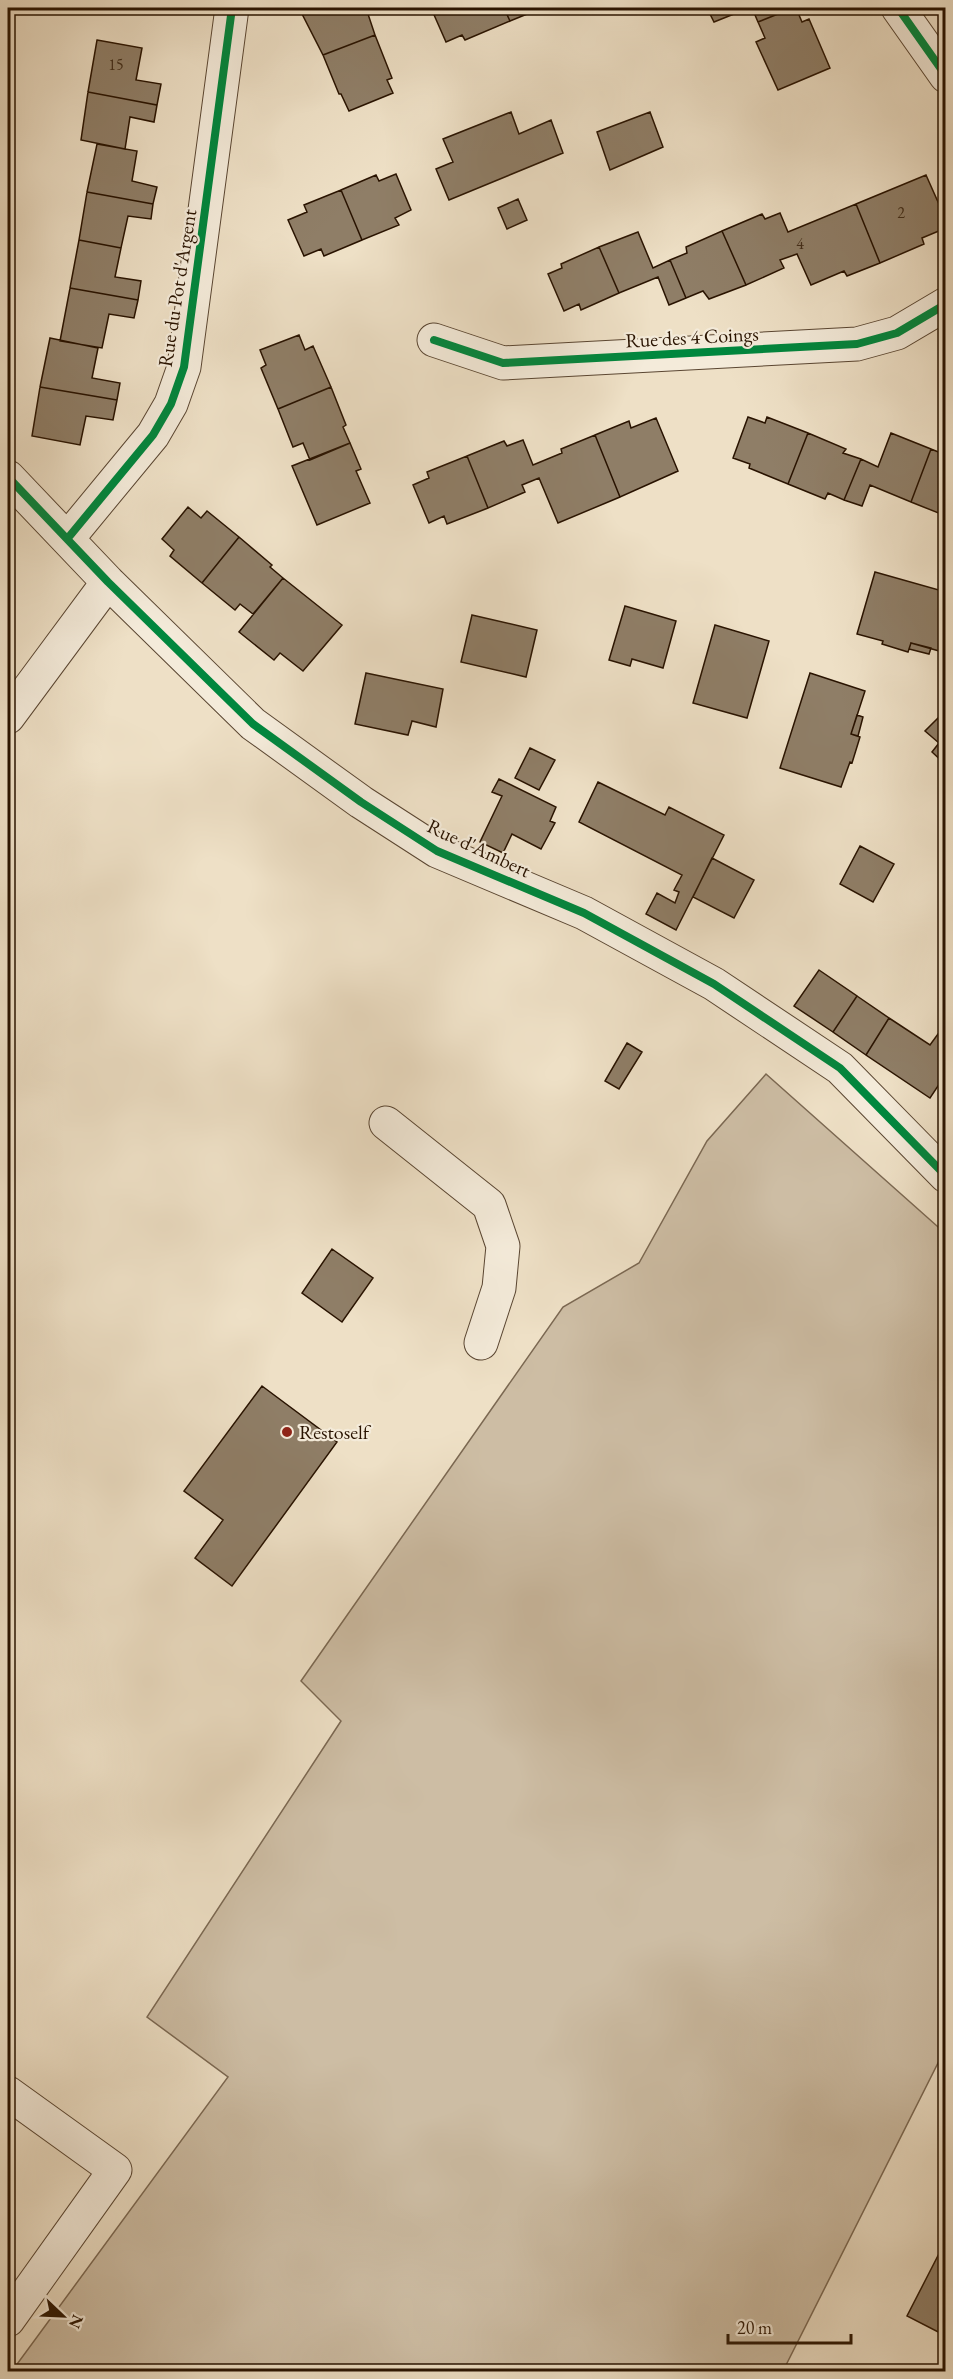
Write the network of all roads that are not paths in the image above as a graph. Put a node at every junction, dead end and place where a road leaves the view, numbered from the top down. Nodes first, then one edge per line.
1 (232, 8) edge
2 (898, 8) edge
3 (945, 76) edge
4 (945, 304) edge
5 (434, 340) dead end
6 (8, 477) edge
7 (68, 538) junction
8 (108, 582) junction
9 (8, 717) edge
10 (386, 1123) dead end
11 (945, 1176) edge
12 (481, 1343) dead end
13 (8, 2093) edge
14 (11, 2309) edge

1 - 7 street, Rue du Pot d'Argent
2 - 3 street
4 - 5 street, Rue des 4 Coings
6 - 7 street, Rue d'Ambert
7 - 8 street, Rue d'Ambert
8 - 9 street
8 - 11 street, Rue d'Ambert
10 - 12 street
13 - 14 street

